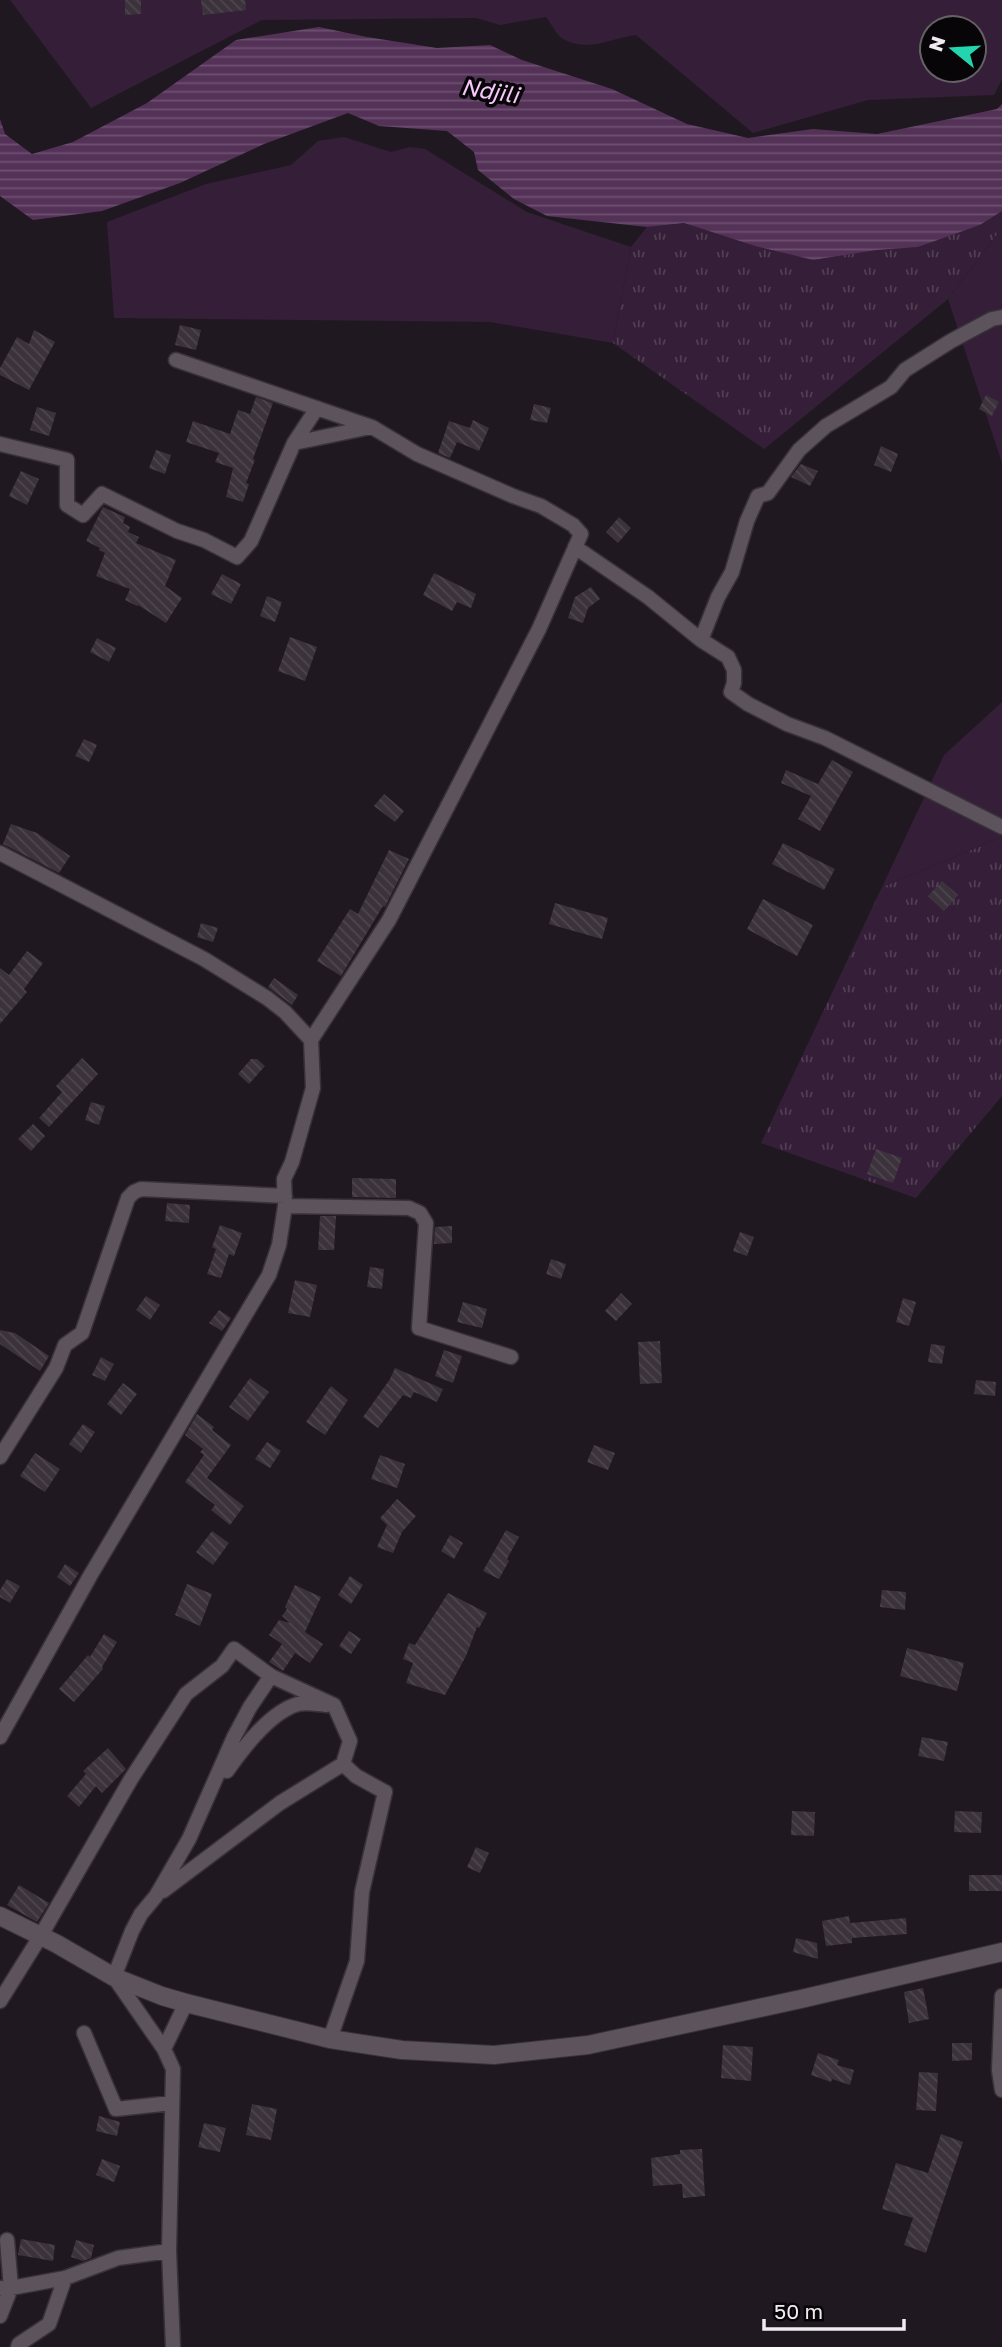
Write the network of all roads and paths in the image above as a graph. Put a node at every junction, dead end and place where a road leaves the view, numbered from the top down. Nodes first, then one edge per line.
1 (1002, 317) edge
2 (176, 360) dead end
3 (317, 408) junction
4 (372, 427) junction
5 (294, 443) junction
6 (0, 444) edge
7 (575, 547) junction
8 (701, 640) junction
9 (1002, 827) edge
10 (0, 853) edge
11 (311, 1040) junction
12 (285, 1201) junction
13 (511, 1357) dead end
14 (0, 1457) edge
15 (271, 1676) junction
16 (334, 1705) junction
17 (0, 1737) edge
18 (343, 1764) junction
19 (208, 1797) junction
20 (156, 1896) junction
21 (0, 1916) edge
22 (40, 1937) junction
23 (1002, 1952) edge
24 (114, 1977) junction
25 (1002, 1996) edge
26 (0, 2001) edge
27 (186, 2003) junction
28 (84, 2033) dead end
29 (330, 2039) junction
30 (164, 2049) junction
31 (1002, 2090) edge
32 (172, 2103) junction
33 (7, 2240) dead end
34 (169, 2251) junction
35 (65, 2278) junction
36 (5, 2288) edge
37 (0, 2316) edge
38 (18, 2347) edge
39 (173, 2347) edge

1 - 8 street
2 - 3 street
3 - 4 street
3 - 5 street
4 - 5 street
4 - 7 street
5 - 6 street
7 - 8 street
7 - 11 street
8 - 9 street
10 - 11 street
11 - 12 street
12 - 13 street
12 - 14 street
12 - 17 street
15 - 16 street
15 - 19 street
15 - 22 street
16 - 18 street
16 - 19 street
18 - 20 street
18 - 29 street
19 - 20 street
20 - 24 street
21 - 22 street
22 - 24 street
22 - 26 street
23 - 29 street
24 - 27 street
24 - 30 street
25 - 31 street
27 - 29 street
27 - 30 street
28 - 32 street
30 - 32 street
32 - 34 street
33 - 36 street
34 - 35 street
34 - 39 street
35 - 36 street
35 - 38 street
36 - 37 street

